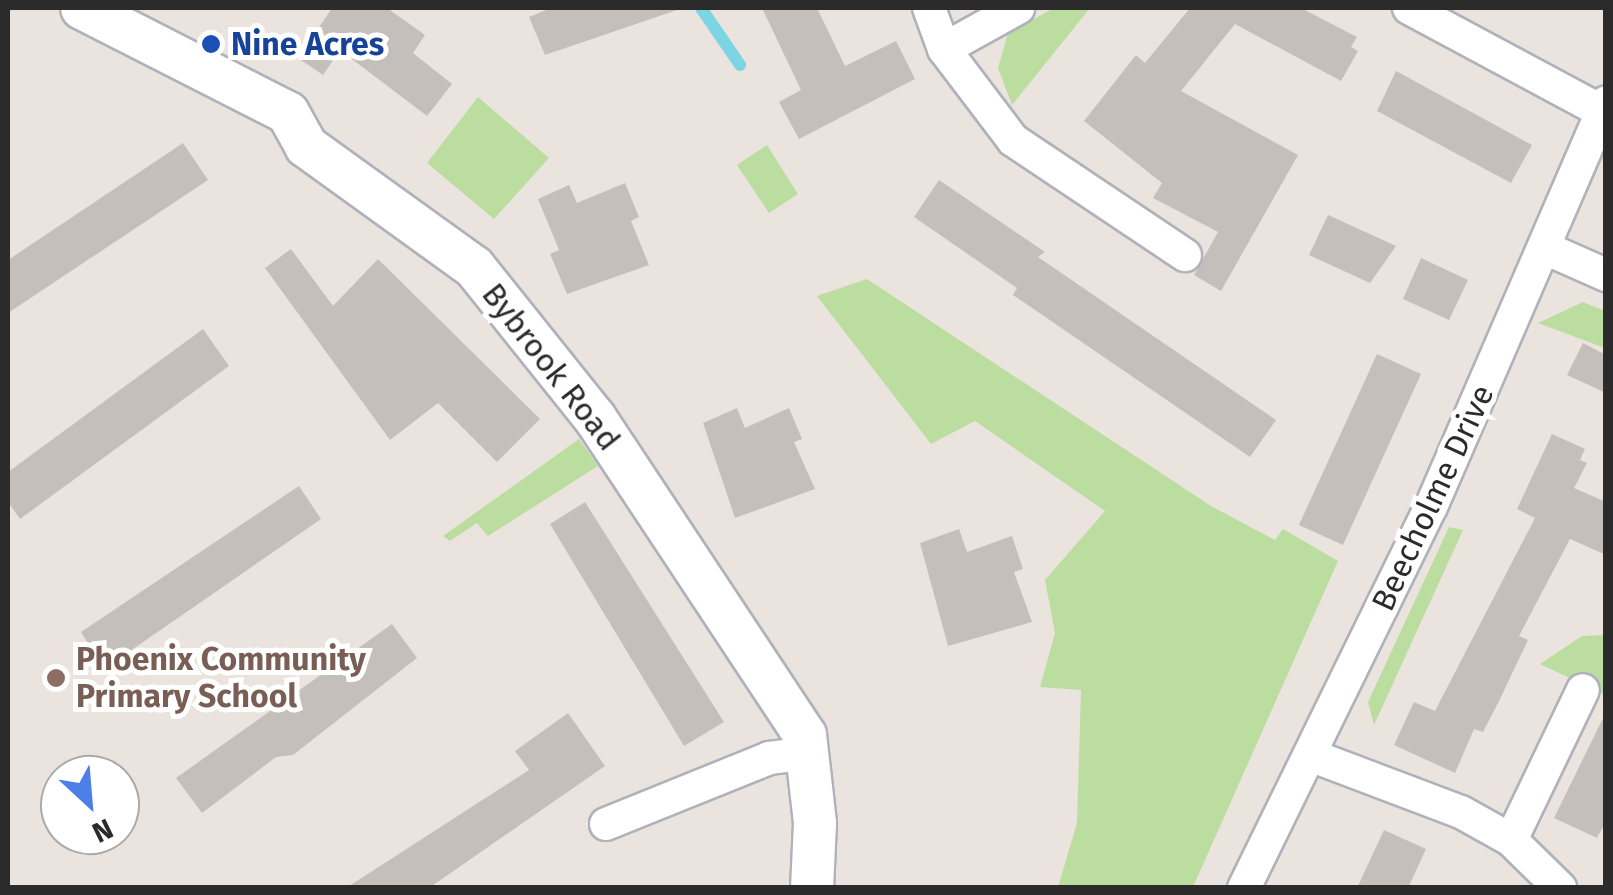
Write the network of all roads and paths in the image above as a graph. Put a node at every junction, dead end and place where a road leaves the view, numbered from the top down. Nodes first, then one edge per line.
1 (82, 8) edge
2 (929, 8) edge
3 (1018, 8) edge
4 (1409, 8) edge
5 (944, 48) junction
6 (1603, 106) edge
7 (1546, 248) junction
8 (1185, 255) dead end
9 (1606, 275) edge
10 (1583, 690) dead end
11 (809, 753) junction
12 (1310, 754) junction
13 (606, 824) dead end
14 (1511, 840) junction
15 (812, 888) edge
16 (1244, 888) edge
17 (1560, 888) edge

1 - 11 street, Bybrook Road
2 - 5 street
3 - 5 street
4 - 6 street
5 - 8 street
6 - 7 street, Beecholme Drive
7 - 9 street
7 - 12 street, Beecholme Drive
10 - 14 street
11 - 13 street
11 - 15 street, Bybrook Road
12 - 14 street
12 - 16 street, Beecholme Drive
14 - 17 street

